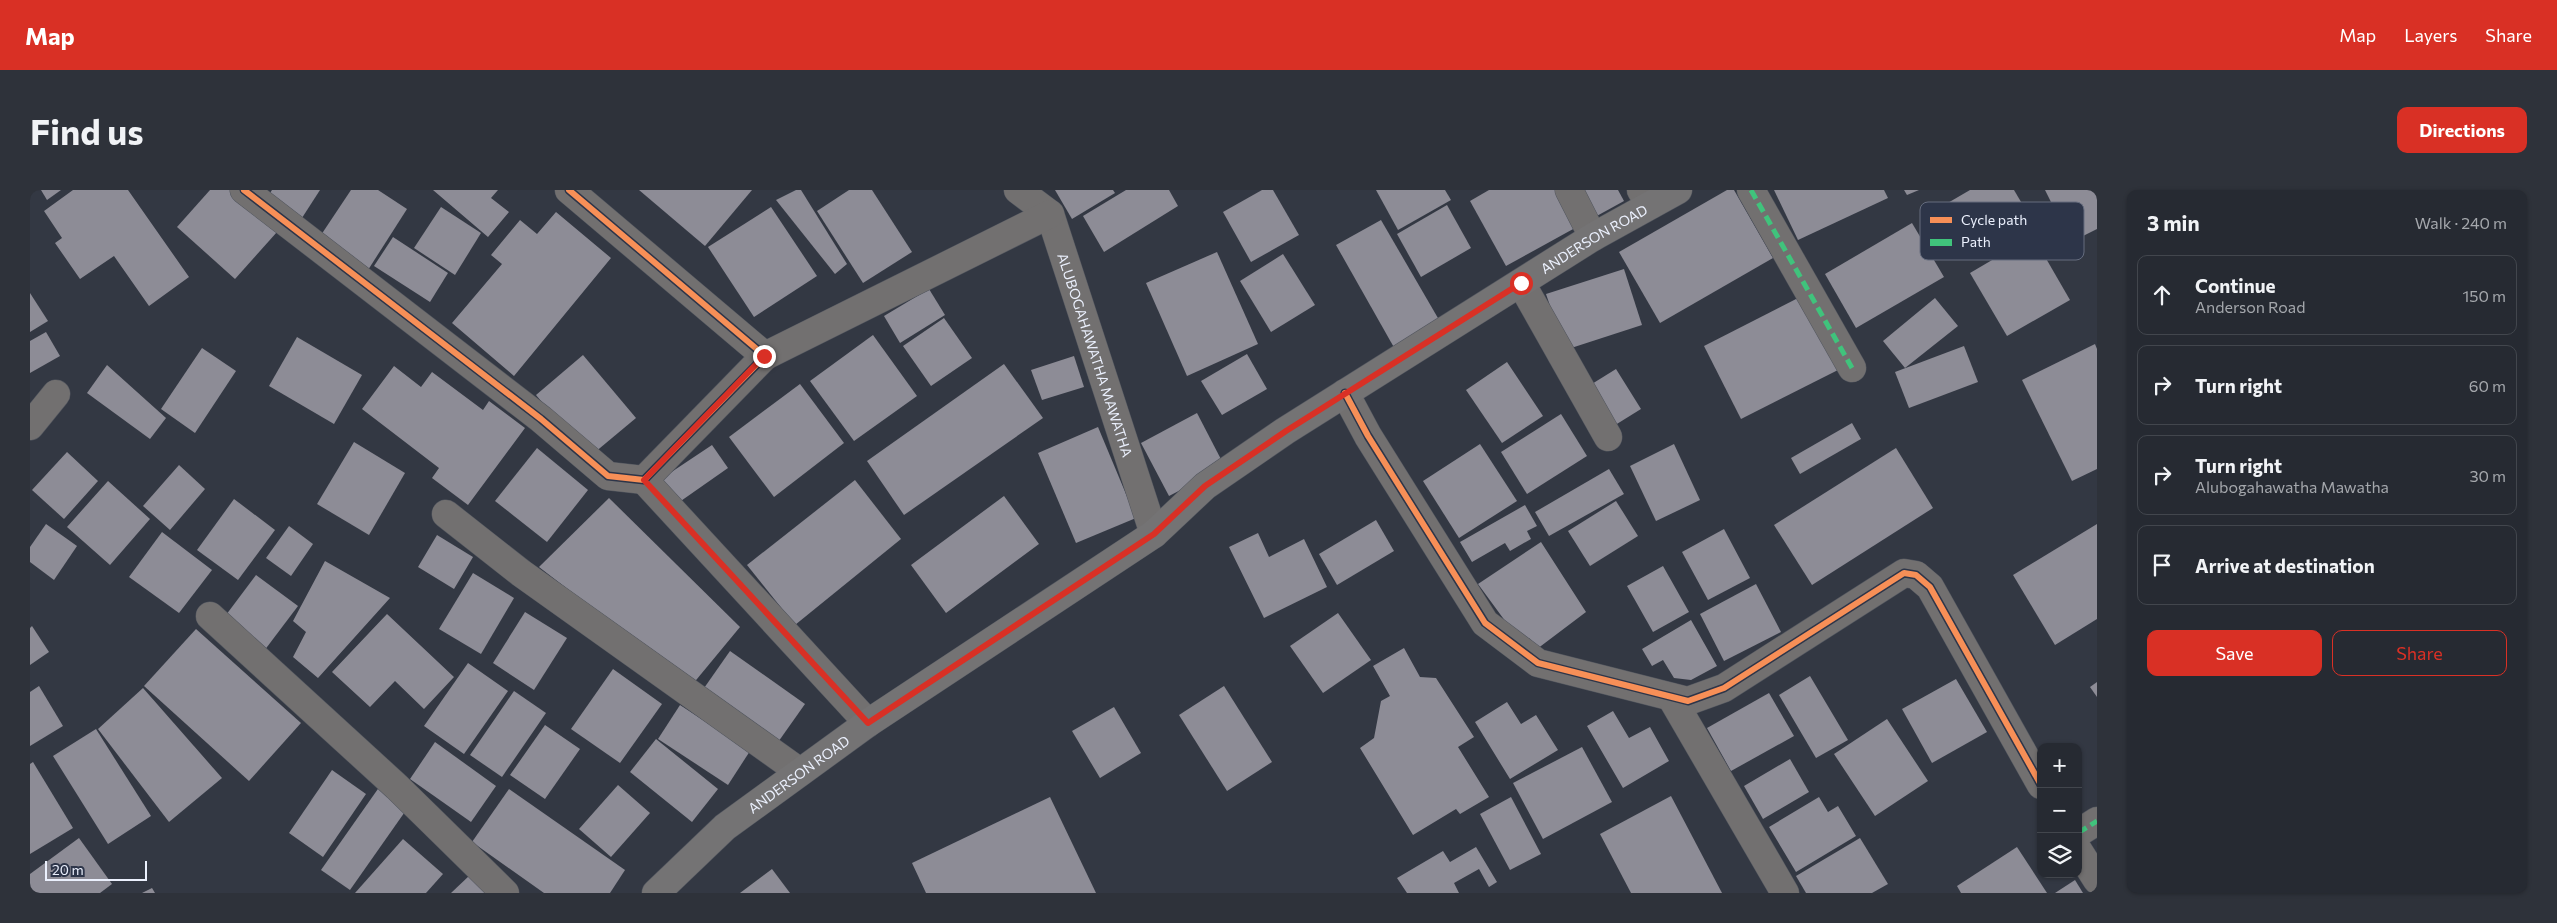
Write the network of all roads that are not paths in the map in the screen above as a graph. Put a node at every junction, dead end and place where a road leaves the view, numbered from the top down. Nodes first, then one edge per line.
1 (244, 190) edge
2 (569, 190) edge
3 (1018, 190) edge
4 (1569, 190) edge
5 (1678, 190) edge
6 (1751, 190) edge
7 (1646, 198) edge
8 (1050, 214) junction
9 (1593, 237) junction
10 (1521, 283) junction
11 (764, 356) junction
12 (1852, 368) dead end
13 (1345, 393) junction
14 (56, 394) dead end
15 (30, 426) edge
16 (1608, 437) dead end
17 (644, 480) junction
18 (446, 514) dead end
19 (1154, 534) junction
20 (210, 616) dead end
21 (1671, 697) junction
22 (868, 723) junction
23 (800, 772) junction
24 (2037, 778) edge
25 (2097, 821) edge
26 (2082, 830) edge
27 (2082, 856) edge
28 (2097, 880) edge
29 (506, 893) edge
30 (656, 893) edge
31 (1785, 893) edge

1 - 17 street
2 - 11 street
3 - 8 street
4 - 9 street
5 - 7 main road, ANDERSON ROAD
6 - 12 street
7 - 9 main road, ANDERSON ROAD
8 - 11 street
8 - 19 street, ALUBOGAHAWATHA MAWATHA
9 - 10 main road, ANDERSON ROAD
10 - 13 main road, ANDERSON ROAD
10 - 16 street
11 - 17 street
13 - 19 main road, ANDERSON ROAD
13 - 21 street
14 - 15 street
17 - 22 street
18 - 23 street
19 - 22 main road, ANDERSON ROAD
20 - 29 street
21 - 24 street
21 - 31 street
22 - 23 main road, ANDERSON ROAD
23 - 30 main road, ANDERSON ROAD
25 - 26 street
27 - 28 street

